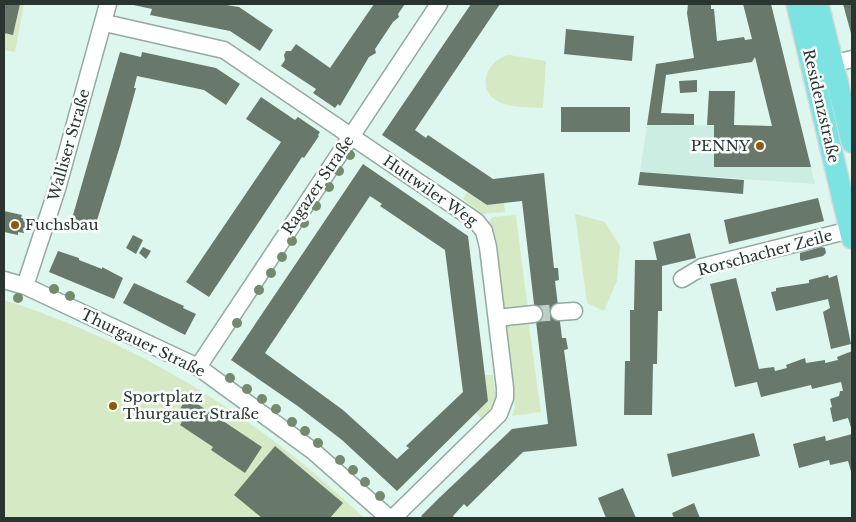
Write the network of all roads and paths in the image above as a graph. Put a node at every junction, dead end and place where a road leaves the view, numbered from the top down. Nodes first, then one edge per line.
1 (108, 4) edge
2 (439, 4) edge
3 (797, 4) edge
4 (818, 4) edge
5 (104, 24) junction
6 (842, 62) edge
7 (847, 101) edge
8 (351, 136) junction
9 (852, 142) edge
10 (844, 168) edge
11 (851, 234) edge
12 (682, 279) dead end
13 (4, 280) edge
14 (25, 286) junction
15 (534, 314) tunnel mouth
16 (497, 318) junction
17 (198, 367) junction
18 (389, 518) edge
19 (393, 518) edge

1 - 5 street, Walliser Straße
2 - 8 street, Ragazer Straße
3 - 10 main road, Residenzstraße
4 - 6 main road, Residenzstraße
5 - 8 street, Huttwiler Weg
5 - 14 street, Walliser Straße
6 - 7 main road, Residenzstraße
7 - 9 main road, Residenzstraße
8 - 16 street, Huttwiler Weg
8 - 17 street, Ragazer Straße
10 - 11 main road, Residenzstraße
11 - 12 street, Rorschacher Zeile
13 - 14 street, Thurgauer Straße
14 - 17 street, Thurgauer Straße
15 - 16 street
16 - 19 street, Huttwiler Weg
17 - 18 street, Thurgauer Straße

